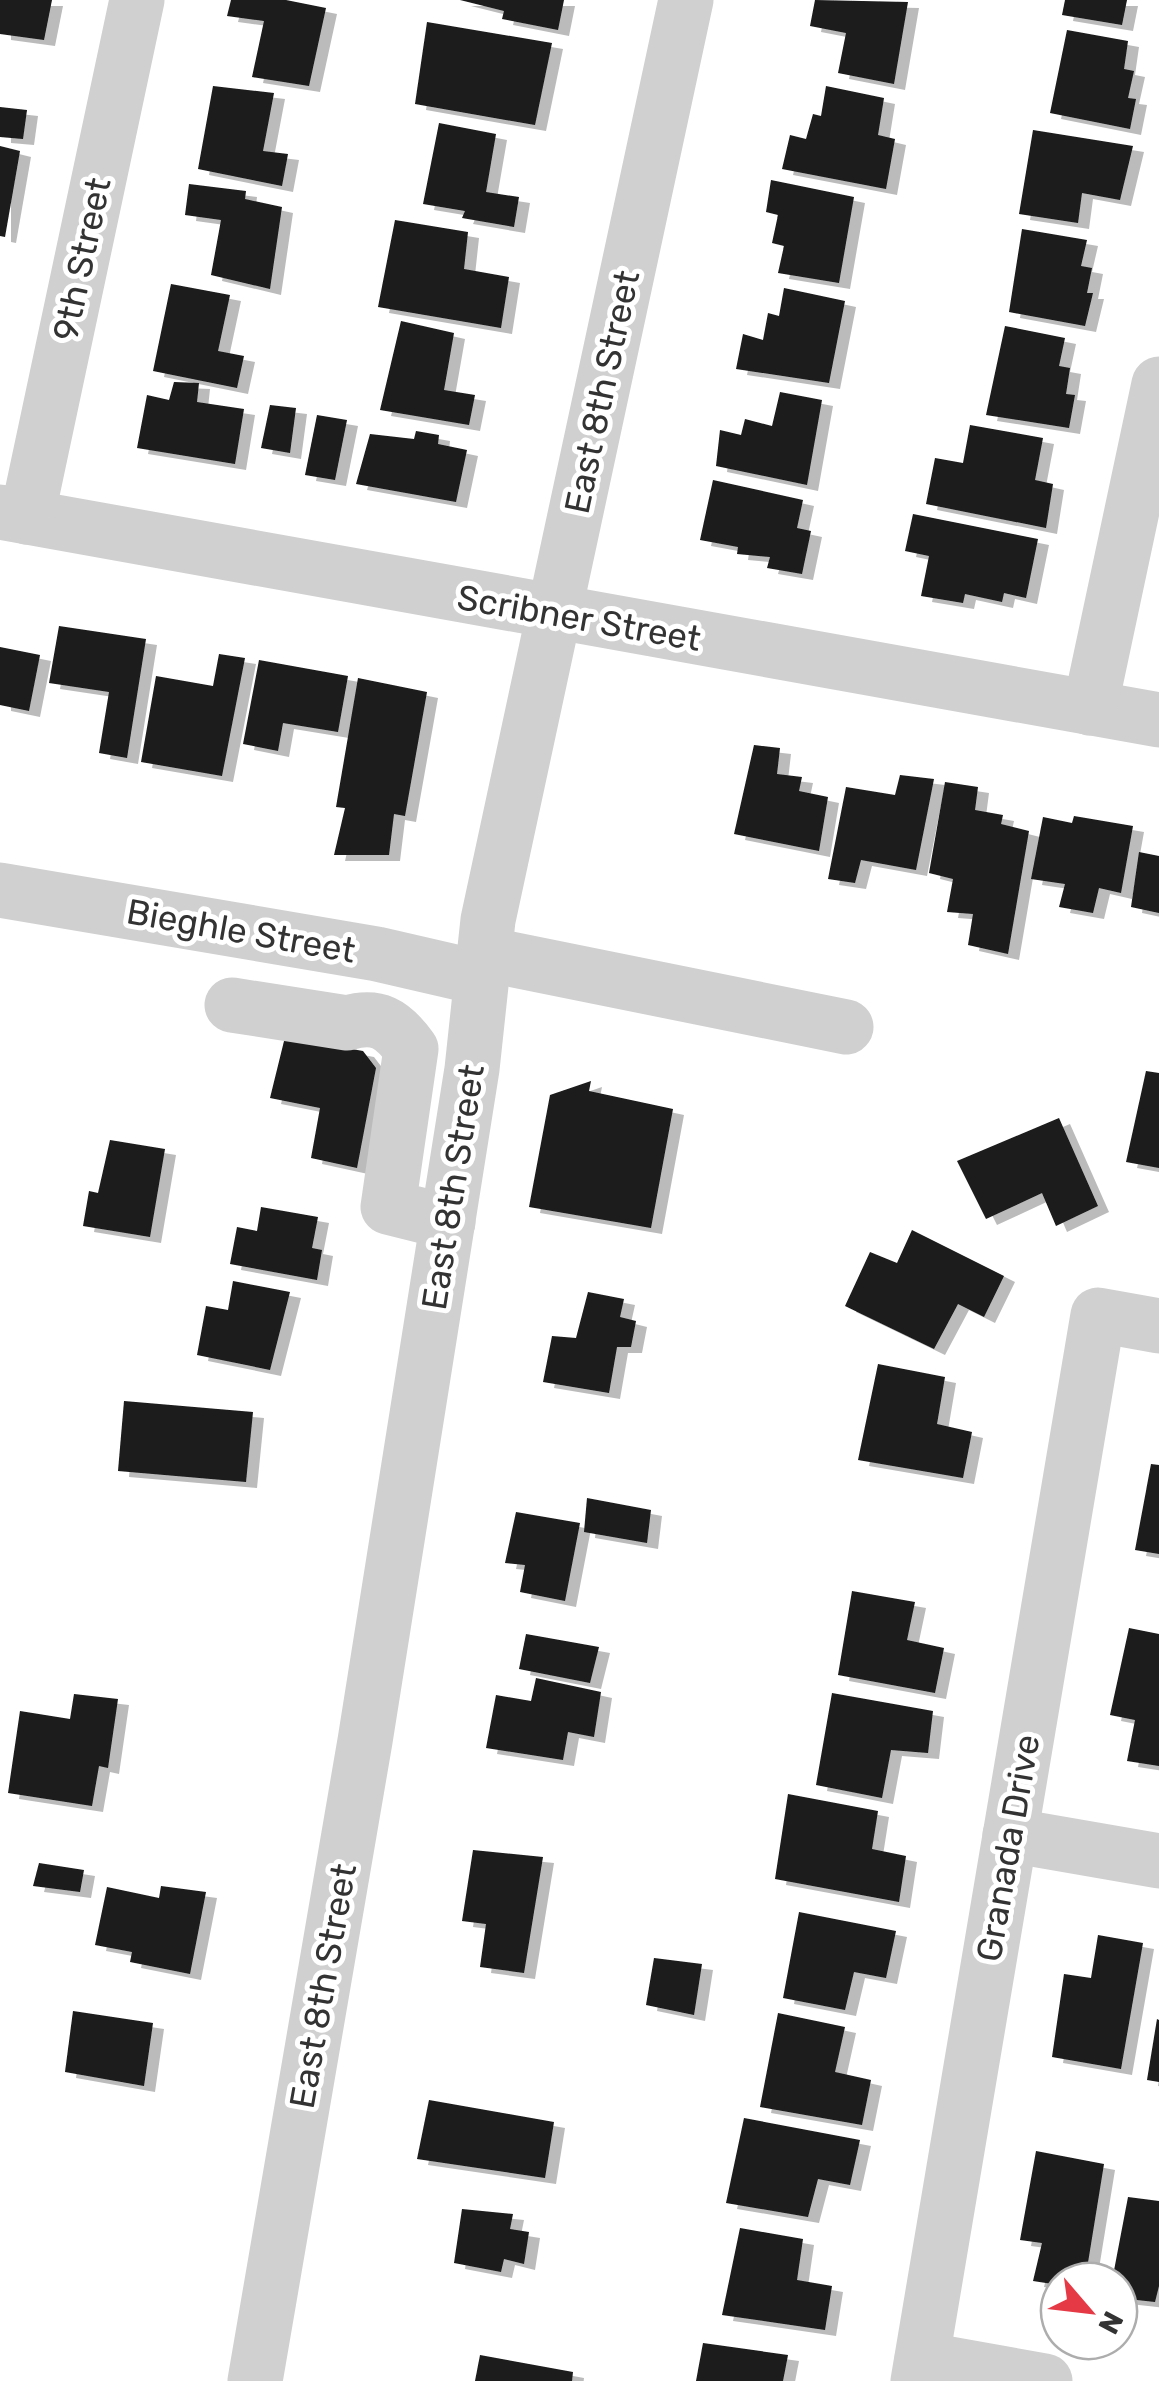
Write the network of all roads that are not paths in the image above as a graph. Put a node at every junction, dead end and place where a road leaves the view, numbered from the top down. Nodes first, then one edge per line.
1 (137, 0) edge
2 (686, 0) edge
3 (1159, 384) edge
4 (14, 515) edge
5 (555, 614) junction
6 (1090, 708) junction
7 (1159, 720) edge
8 (0, 890) edge
9 (483, 966) junction
10 (232, 1005) dead end
11 (846, 1028) dead end
12 (448, 1222) junction
13 (1159, 1326) edge
14 (1010, 1836) junction
15 (1159, 1862) edge
16 (920, 2370) edge
17 (254, 2381) edge
18 (1045, 2381) edge

1 - 4 street, 9th Street
2 - 5 street, East 8th Street
3 - 6 street
4 - 5 street, Scribner Street
5 - 6 street, Scribner Street
5 - 9 street, East 8th Street
6 - 7 street, Scribner Street
8 - 9 street, Bieghle Street
9 - 11 street, Bieghle Street
9 - 12 street, East 8th Street
10 - 12 street
12 - 17 street, East 8th Street
13 - 14 street, Granada Drive
14 - 15 street
14 - 16 street, Granada Drive
16 - 18 street

